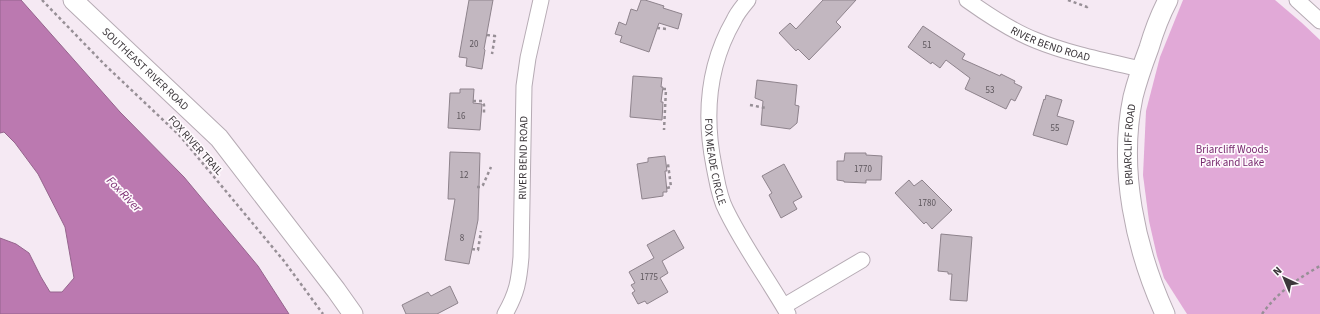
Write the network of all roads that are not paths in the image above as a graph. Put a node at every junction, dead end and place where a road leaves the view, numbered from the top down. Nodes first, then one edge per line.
1 (73, 0) edge
2 (541, 0) edge
3 (748, 0) edge
4 (967, 0) edge
5 (1168, 0) edge
6 (1297, 0) edge
7 (1320, 21) edge
8 (1141, 69) junction
9 (862, 260) dead end
10 (786, 310) edge
11 (353, 314) edge
12 (505, 314) edge
13 (1165, 314) edge

1 - 11 street, SOUTHEAST RIVER ROAD
2 - 12 street, RIVER BEND ROAD
3 - 10 street, FOX MEADE CIRCLE
4 - 8 street, RIVER BEND ROAD
5 - 8 street, BRIARCLIFF ROAD
6 - 7 street
8 - 13 street, BRIARCLIFF ROAD
9 - 10 street

